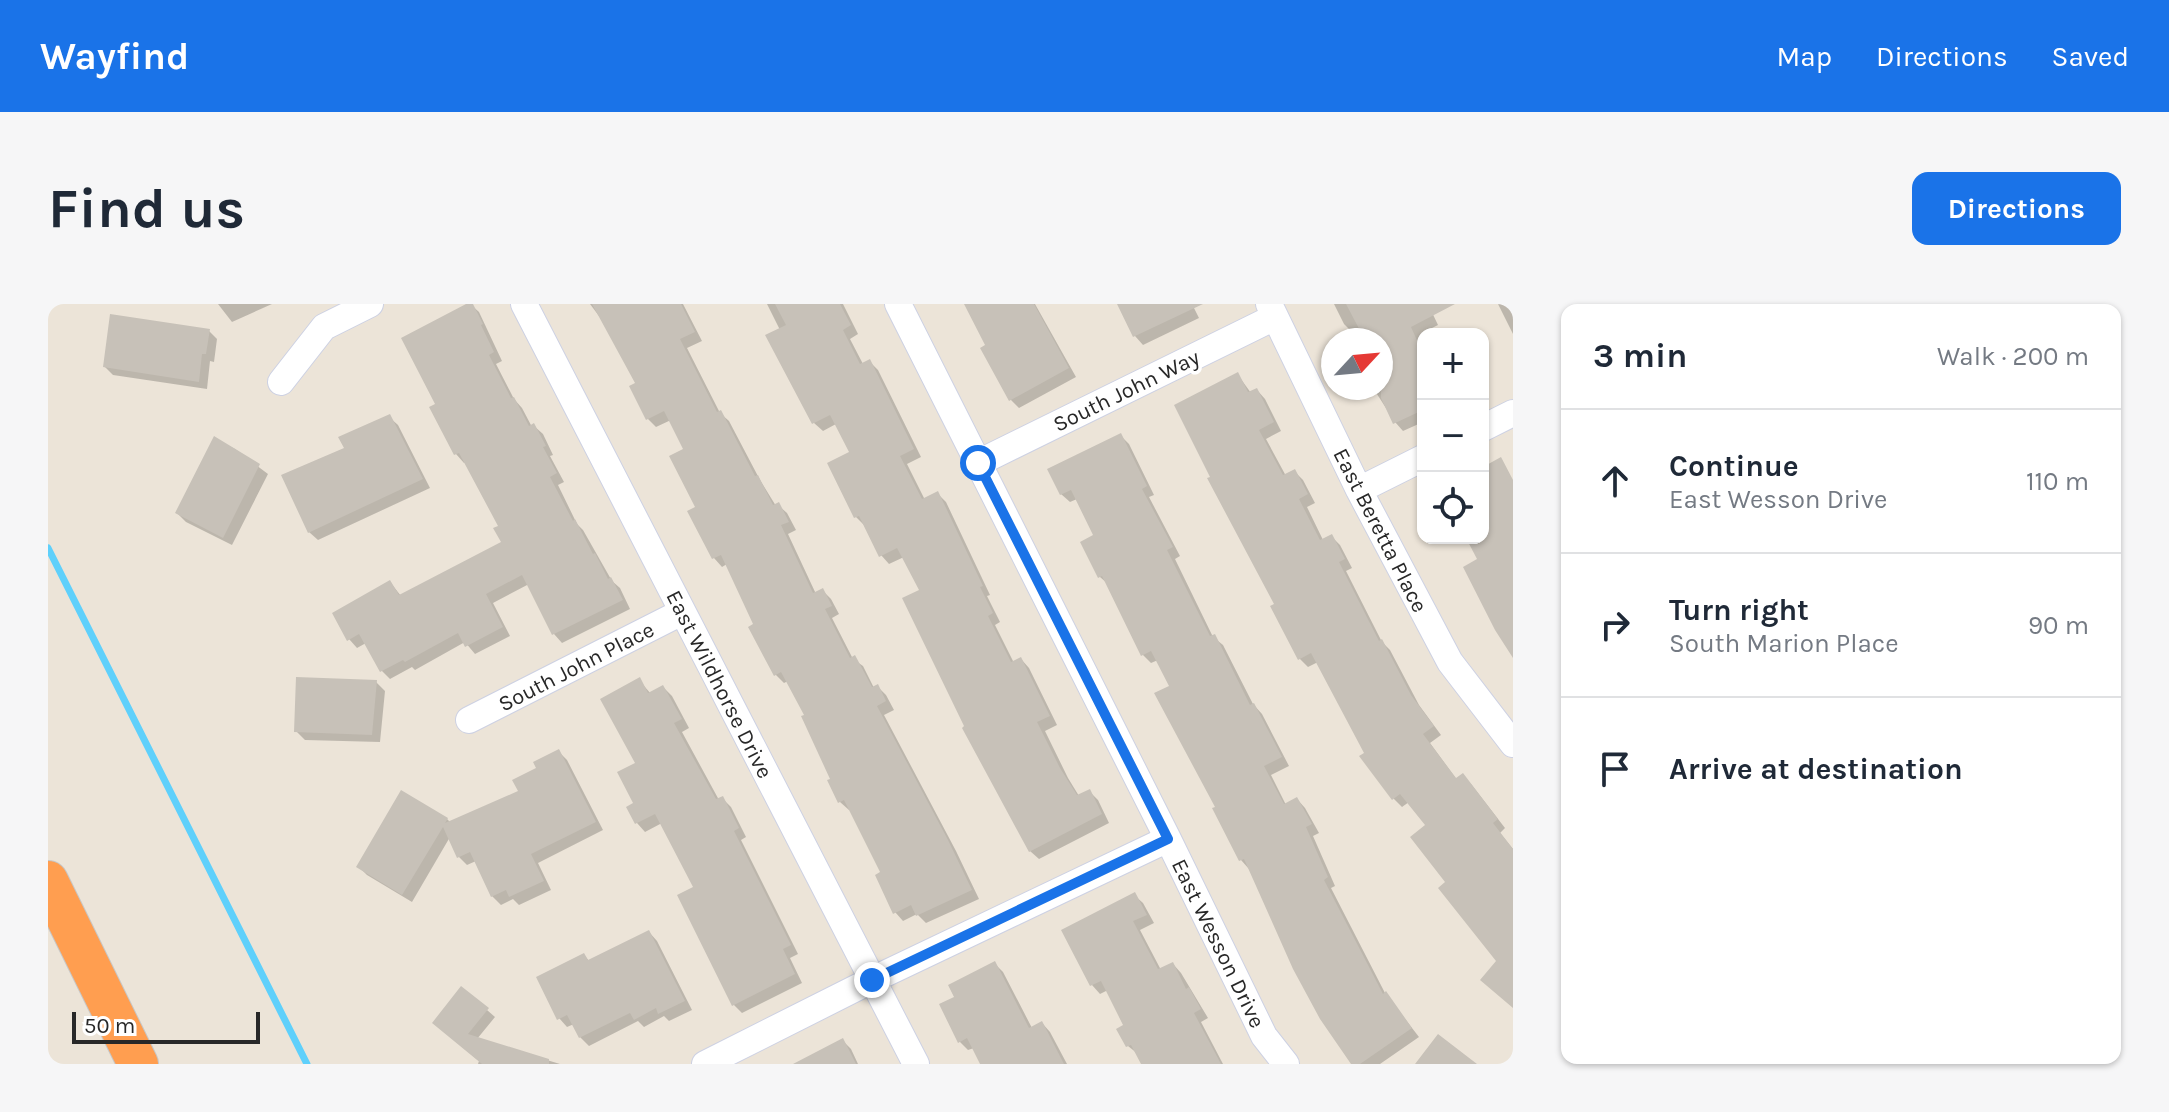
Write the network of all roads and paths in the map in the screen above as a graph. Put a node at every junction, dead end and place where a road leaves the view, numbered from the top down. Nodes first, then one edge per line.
1 (370, 304) edge
2 (524, 304) edge
3 (898, 304) edge
4 (1272, 310) edge
5 (281, 382) dead end
6 (1513, 413) edge
7 (1489, 425) edge
8 (1417, 461) edge
9 (978, 463) junction
10 (1359, 490) junction
11 (682, 612) junction
12 (469, 720) dead end
13 (1513, 744) edge
14 (1168, 839) junction
15 (48, 881) edge
16 (872, 980) junction
17 (138, 1064) edge
18 (705, 1064) edge
19 (916, 1064) edge
20 (1286, 1064) edge

1 - 5 street
2 - 11 street, East Wildhorse Drive
3 - 9 street, East Wesson Drive
4 - 9 street, South John Way
4 - 10 street, East Beretta Place
6 - 7 street
8 - 10 street
9 - 14 street, East Wesson Drive
10 - 13 street, East Beretta Place
11 - 12 street, South John Place
11 - 16 street, East Wildhorse Drive
14 - 16 street
14 - 20 street, East Wesson Drive
15 - 17 highway
16 - 18 street
16 - 19 street, East Wildhorse Drive

